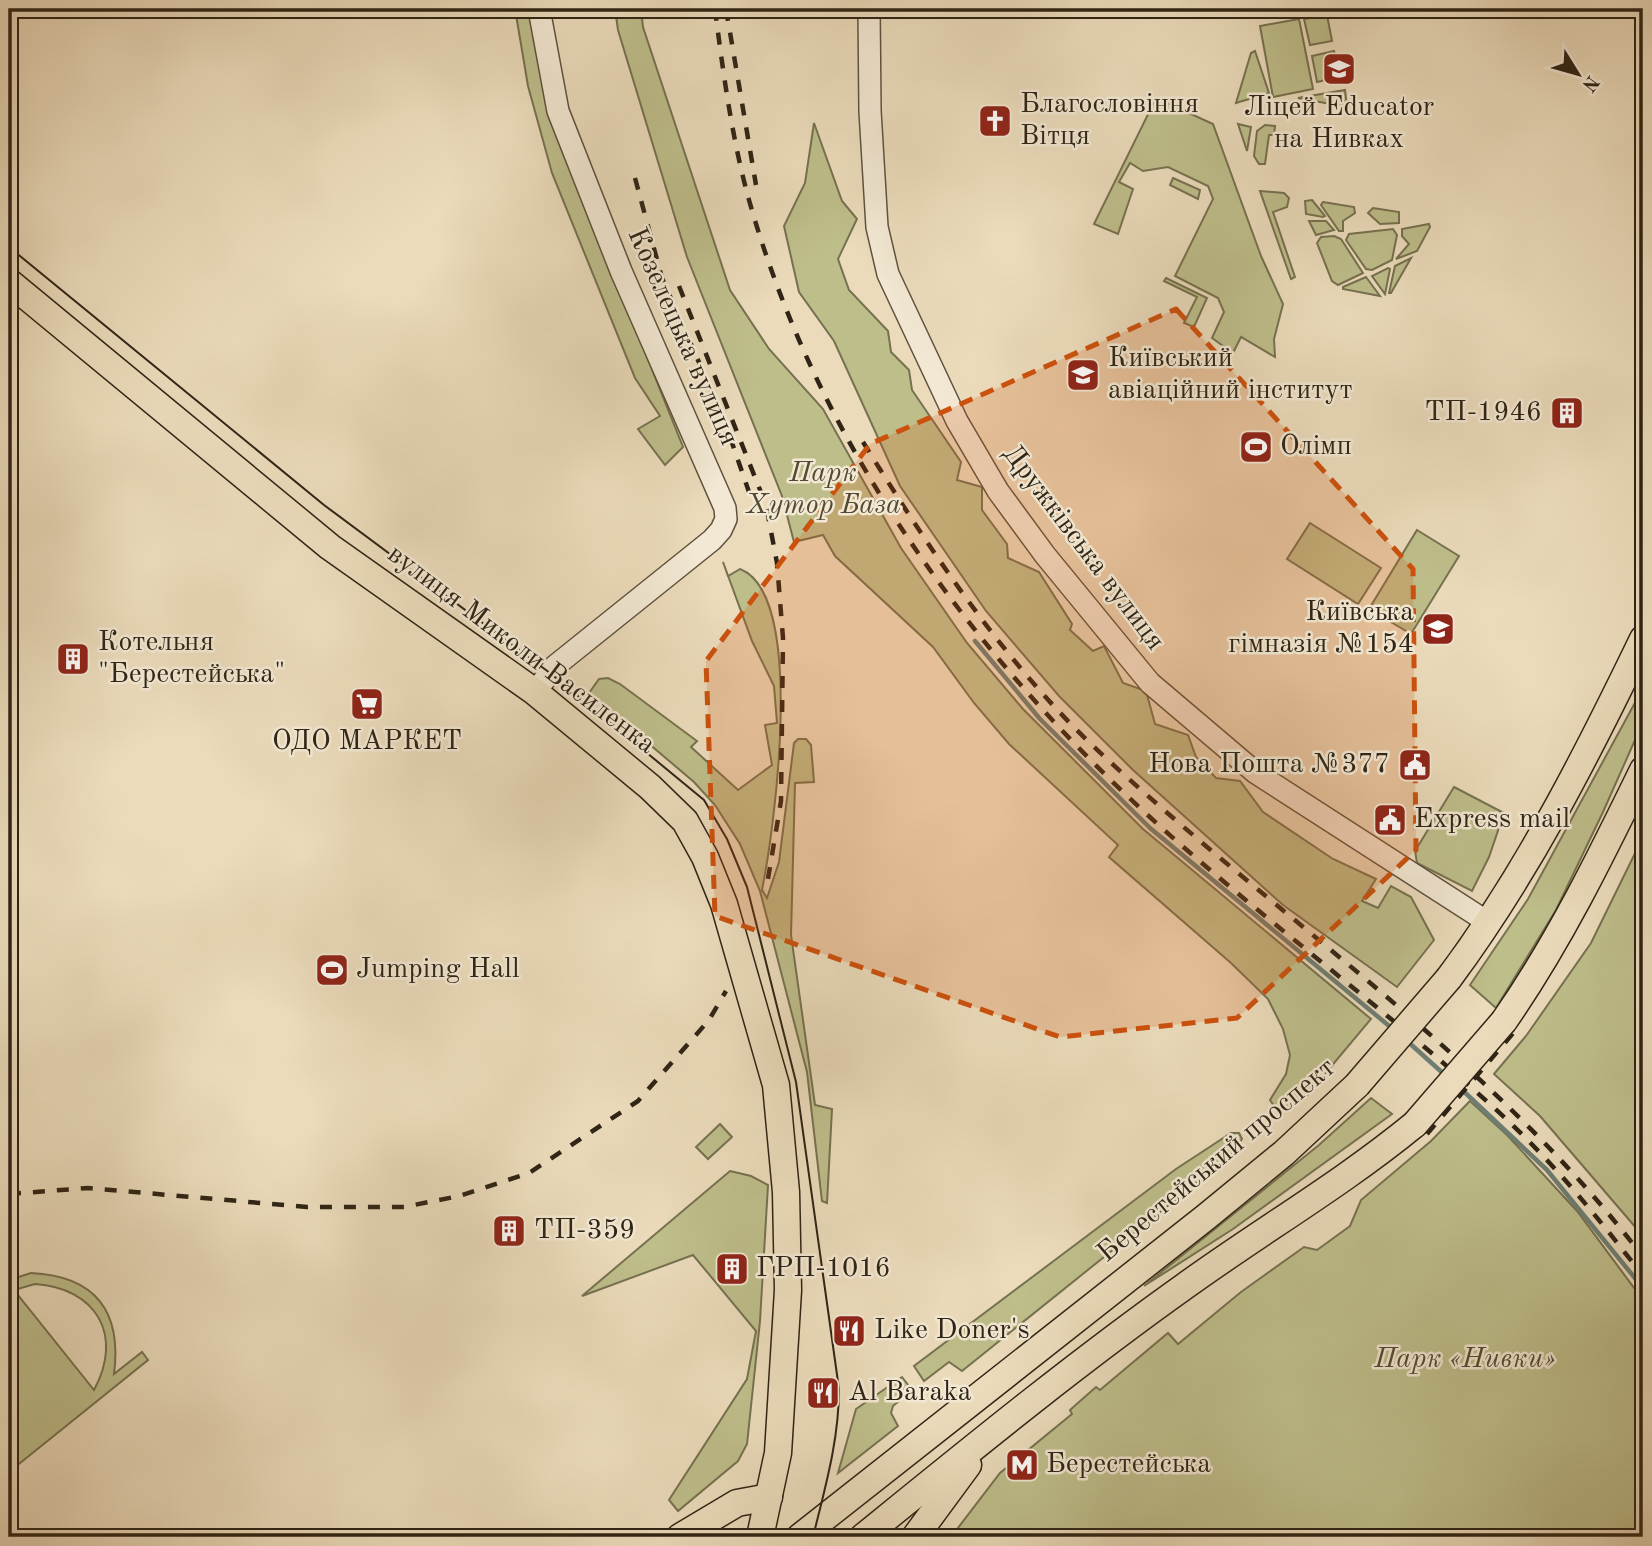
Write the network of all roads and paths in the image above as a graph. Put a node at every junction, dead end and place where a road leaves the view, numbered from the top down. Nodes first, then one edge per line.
1 (538, 9) edge
2 (869, 9) edge
3 (9, 282) edge
4 (1643, 639) edge
5 (535, 692) junction
6 (1643, 770) edge
7 (1489, 923) junction
8 (1003, 1423) junction
9 (769, 1497) junction
10 (760, 1536) edge
11 (680, 1537) edge
12 (800, 1537) edge
13 (863, 1537) edge
14 (915, 1537) edge

1 - 5 street, Козелецька вулиця
2 - 7 street, Дружківська вулиця
3 - 5 main road, вулиця Миколи Василенка
4 - 7 main road, Берестейський проспект
5 - 9 main road, вулиця Миколи Василенка
6 - 8 main road, bridge
7 - 12 main road, Берестейський проспект, bridge
8 - 13 main road
8 - 14 main road
9 - 10 main road, вулиця Миколи Василенка
9 - 11 main road

